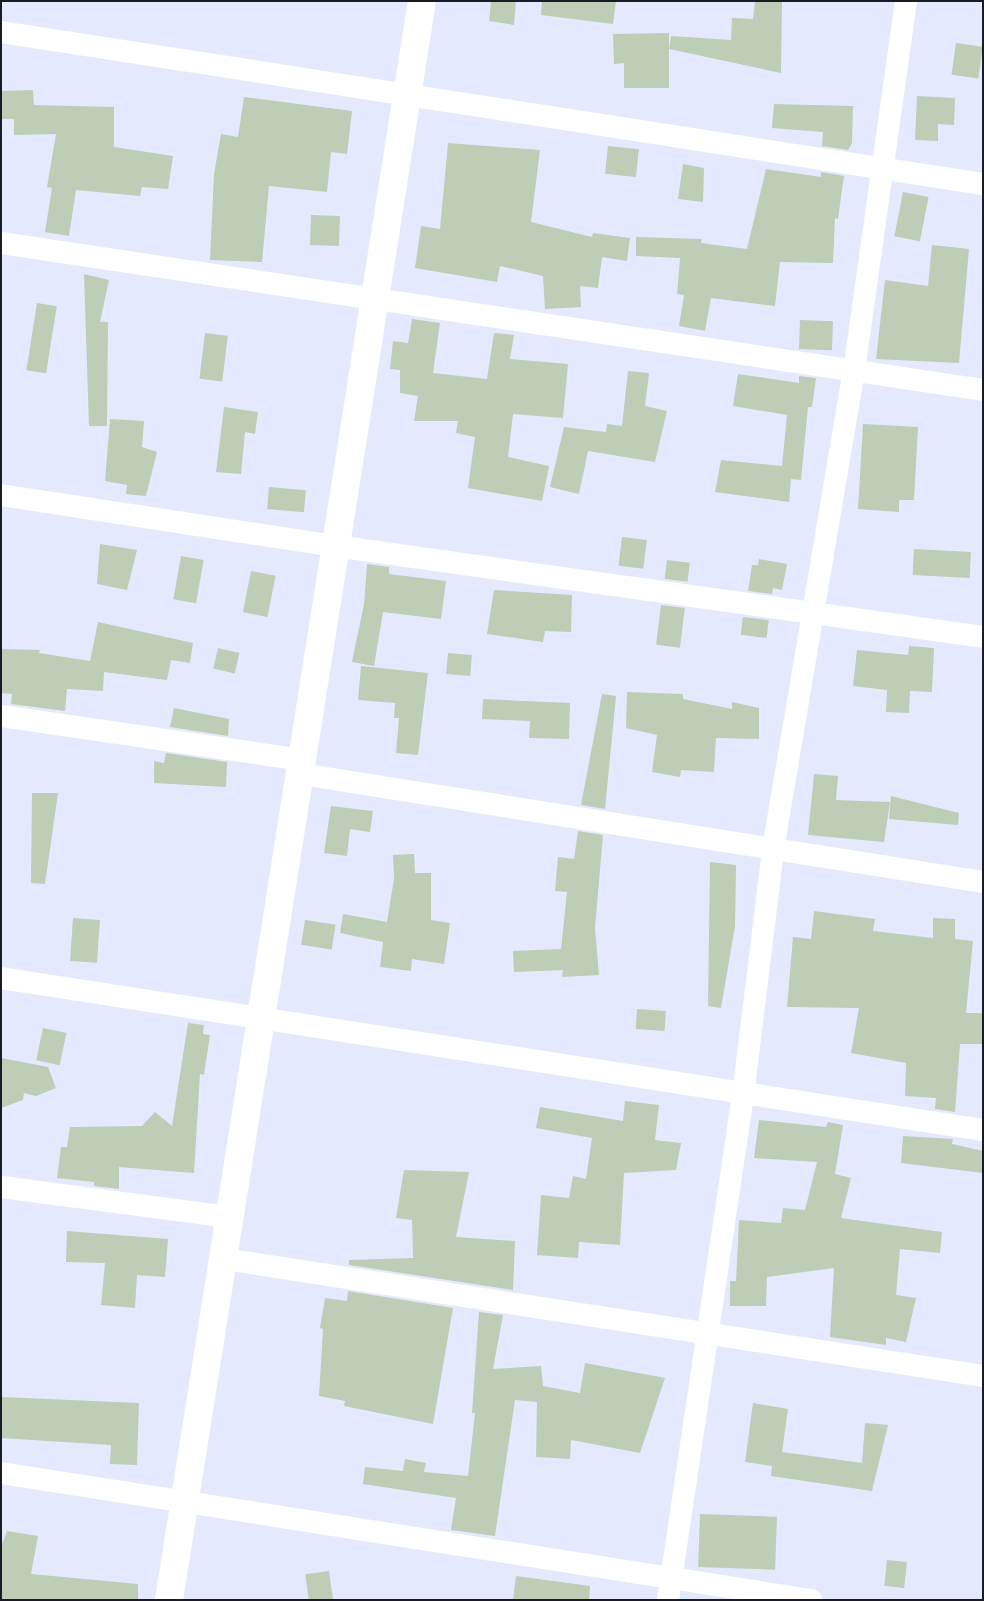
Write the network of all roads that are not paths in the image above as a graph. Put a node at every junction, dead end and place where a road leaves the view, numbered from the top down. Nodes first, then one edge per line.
1 (422, 1) edge
2 (906, 1) edge
3 (1, 32) edge
4 (408, 93) junction
5 (881, 168) junction
6 (983, 184) edge
7 (1, 243) edge
8 (374, 299) junction
9 (854, 371) junction
10 (983, 390) edge
11 (1, 495) edge
12 (335, 546) junction
13 (812, 614) junction
14 (983, 637) edge
15 (1, 716) edge
16 (302, 767) junction
17 (773, 849) junction
18 (983, 882) edge
19 (1, 978) edge
20 (262, 1019) junction
21 (743, 1095) junction
22 (983, 1130) edge
23 (1, 1187) edge
24 (230, 1217) junction
25 (224, 1259) junction
26 (707, 1336) junction
27 (983, 1376) edge
28 (1, 1473) edge
29 (184, 1503) junction
30 (669, 1589) edge
31 (169, 1600) edge
32 (811, 1600) edge

1 - 4 street
2 - 5 street
3 - 4 street
4 - 5 street
4 - 8 street
5 - 6 street
5 - 9 street
7 - 8 street
8 - 9 street
8 - 12 street
9 - 10 street
9 - 13 street
11 - 12 street
12 - 13 street
12 - 16 street
13 - 14 street
13 - 17 street
15 - 16 street
16 - 17 street
16 - 20 street
17 - 18 street
17 - 21 street
19 - 20 street
20 - 21 street
20 - 24 street
21 - 22 street
21 - 26 street
23 - 24 street
24 - 25 street
25 - 26 street
25 - 29 street
26 - 27 street
26 - 30 street
28 - 29 street
29 - 30 street
29 - 31 street
30 - 32 street

